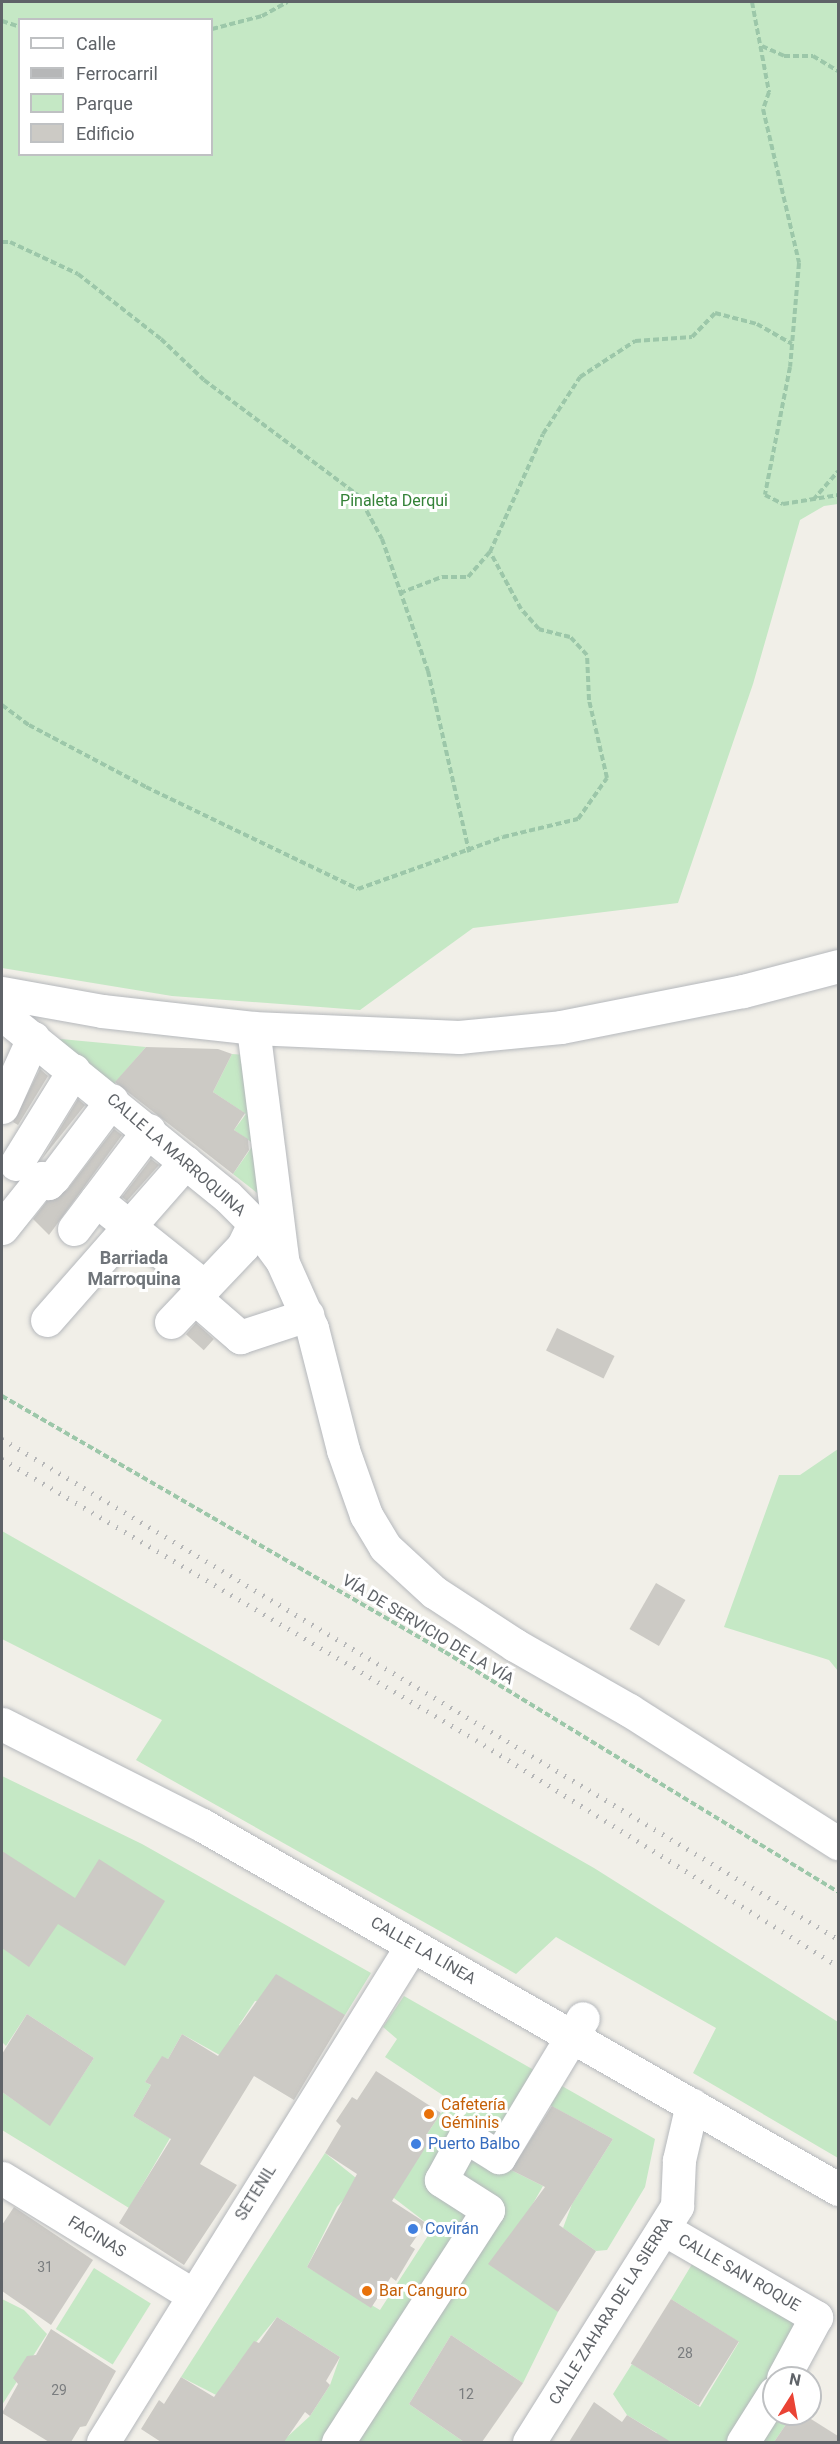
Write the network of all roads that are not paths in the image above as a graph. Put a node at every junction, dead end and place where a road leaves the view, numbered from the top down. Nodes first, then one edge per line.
1 (838, 966) edge
2 (9, 1020) edge
3 (253, 1028) junction
4 (75, 1070) junction
5 (112, 1100) junction
6 (2, 1107) edge
7 (149, 1130) junction
8 (186, 1162) junction
9 (16, 1164) dead end
10 (96, 1200) junction
11 (254, 1223) junction
12 (130, 1224) junction
13 (2, 1228) edge
14 (74, 1229) dead end
15 (282, 1261) junction
16 (200, 1292) junction
17 (307, 1315) junction
18 (47, 1320) dead end
19 (171, 1322) dead end
20 (2, 1724) edge
21 (838, 1843) edge
22 (412, 1945) junction
23 (578, 2028) junction
24 (692, 2104) junction
25 (2, 2178) edge
26 (838, 2189) edge
27 (664, 2229) junction
28 (193, 2295) junction
29 (789, 2366) edge
30 (762, 2412) edge
31 (103, 2442) edge
32 (338, 2442) edge
33 (529, 2442) edge
34 (743, 2442) edge

1 - 3 street
2 - 3 street
2 - 4 street, CALLE LA MARROQUINA
2 - 6 street
3 - 15 street
4 - 5 street, CALLE LA MARROQUINA
4 - 9 street
5 - 7 street, CALLE LA MARROQUINA
5 - 13 street
7 - 8 street, CALLE LA MARROQUINA
7 - 10 street
8 - 11 street, CALLE LA MARROQUINA
8 - 12 street
10 - 12 street
10 - 14 street
11 - 15 street, CALLE LA MARROQUINA
11 - 16 street
12 - 16 street
12 - 18 street
15 - 17 street, CALLE LA MARROQUINA
16 - 17 street
16 - 19 street
17 - 21 street, CALLE LA MARROQUINA
20 - 22 street, CALLE LA LÍNEA
22 - 23 street, CALLE LA LÍNEA
22 - 28 street, SETENIL
23 - 24 street, CALLE LA LÍNEA
23 - 32 street
24 - 26 street, CALLE LA LÍNEA
24 - 27 street, CALLE ZAHARA DE LA SIERRA
25 - 28 street, FACINAS
27 - 29 street, CALLE SAN ROQUE
27 - 33 street, CALLE ZAHARA DE LA SIERRA
28 - 31 street, SETENIL
30 - 34 street

